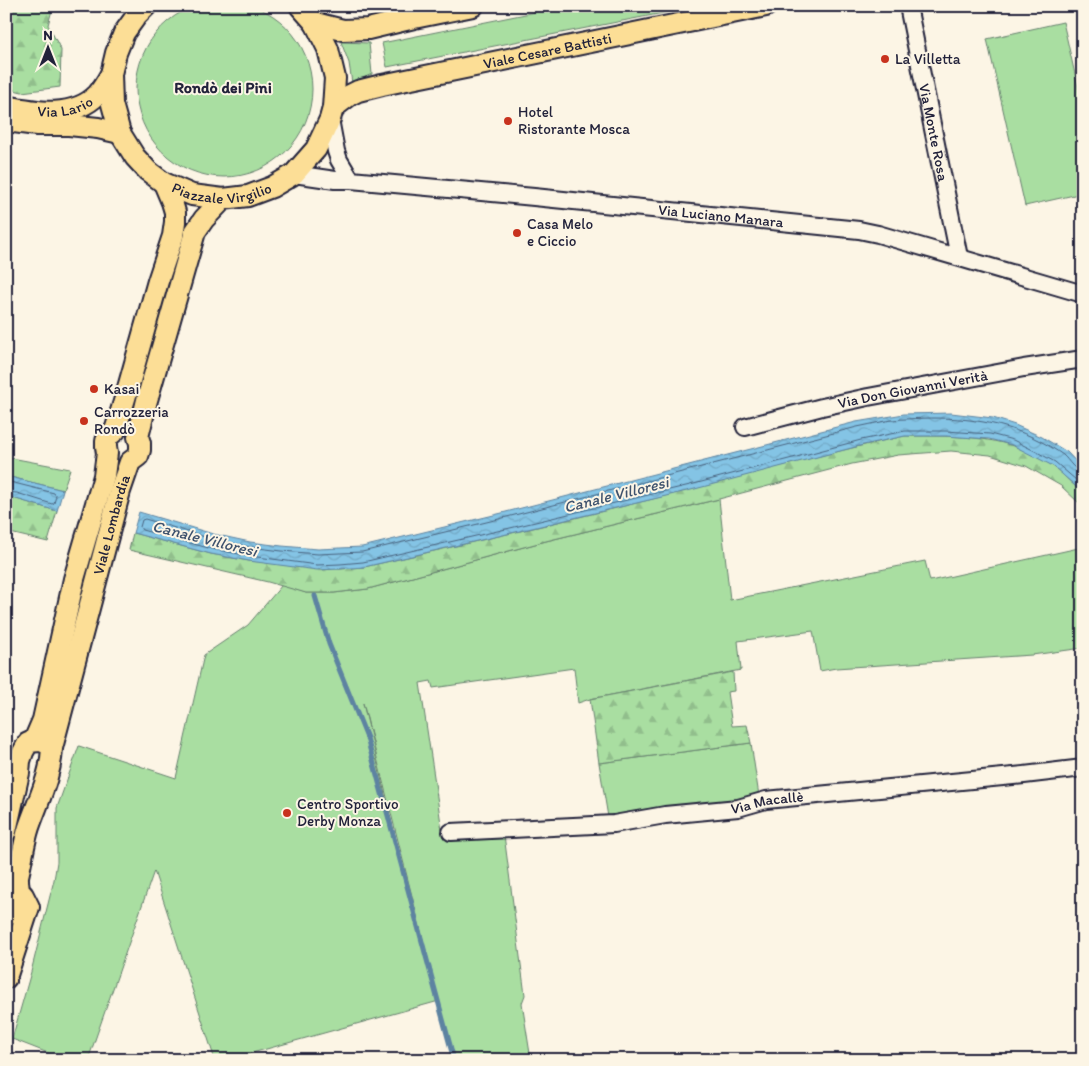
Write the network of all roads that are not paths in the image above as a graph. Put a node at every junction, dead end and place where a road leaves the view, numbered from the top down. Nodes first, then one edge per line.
1 (146, 6) edge
2 (300, 6) edge
3 (474, 6) edge
4 (766, 6) edge
5 (908, 6) edge
6 (315, 23) junction
7 (111, 74) junction
8 (6, 106) edge
9 (332, 113) junction
10 (6, 121) edge
11 (120, 133) junction
12 (294, 174) junction
13 (351, 180) junction
14 (164, 182) junction
15 (223, 199) junction
16 (959, 257) junction
17 (1083, 294) edge
18 (1083, 359) edge
19 (745, 427) dead end
20 (43, 745) junction
21 (1083, 768) edge
22 (13, 772) edge
23 (6, 831) edge
24 (452, 832) dead end
25 (20, 889) junction
26 (6, 915) edge
27 (6, 978) edge

1 - 7 main road, Piazzale Virgilio
2 - 6 main road, Piazzale Virgilio
3 - 6 main road
4 - 9 main road, Viale Cesare Battisti
5 - 16 street, Via Monte Rosa
6 - 9 main road, Piazzale Virgilio
7 - 8 main road, Via Lario
7 - 11 main road, Piazzale Virgilio
9 - 12 main road, Piazzale Virgilio
9 - 13 street
10 - 11 main road, Via Lario
11 - 14 main road, Piazzale Virgilio
12 - 13 street, Via Luciano Manara
12 - 15 main road, Piazzale Virgilio
13 - 16 street, Via Luciano Manara
14 - 15 main road, Piazzale Virgilio
14 - 20 main road, Viale Lombardia
15 - 20 main road, Viale Lombardia
16 - 17 street, Via Luciano Manara
18 - 19 street, Via Don Giovanni Verità
20 - 22 main road, Viale Lombardia
20 - 25 main road, Viale Lombardia
21 - 24 street, Via Macallè
22 - 23 main road, Viale Lombardia
25 - 26 main road, Viale Lombardia
25 - 27 main road, Viale Lombardia

